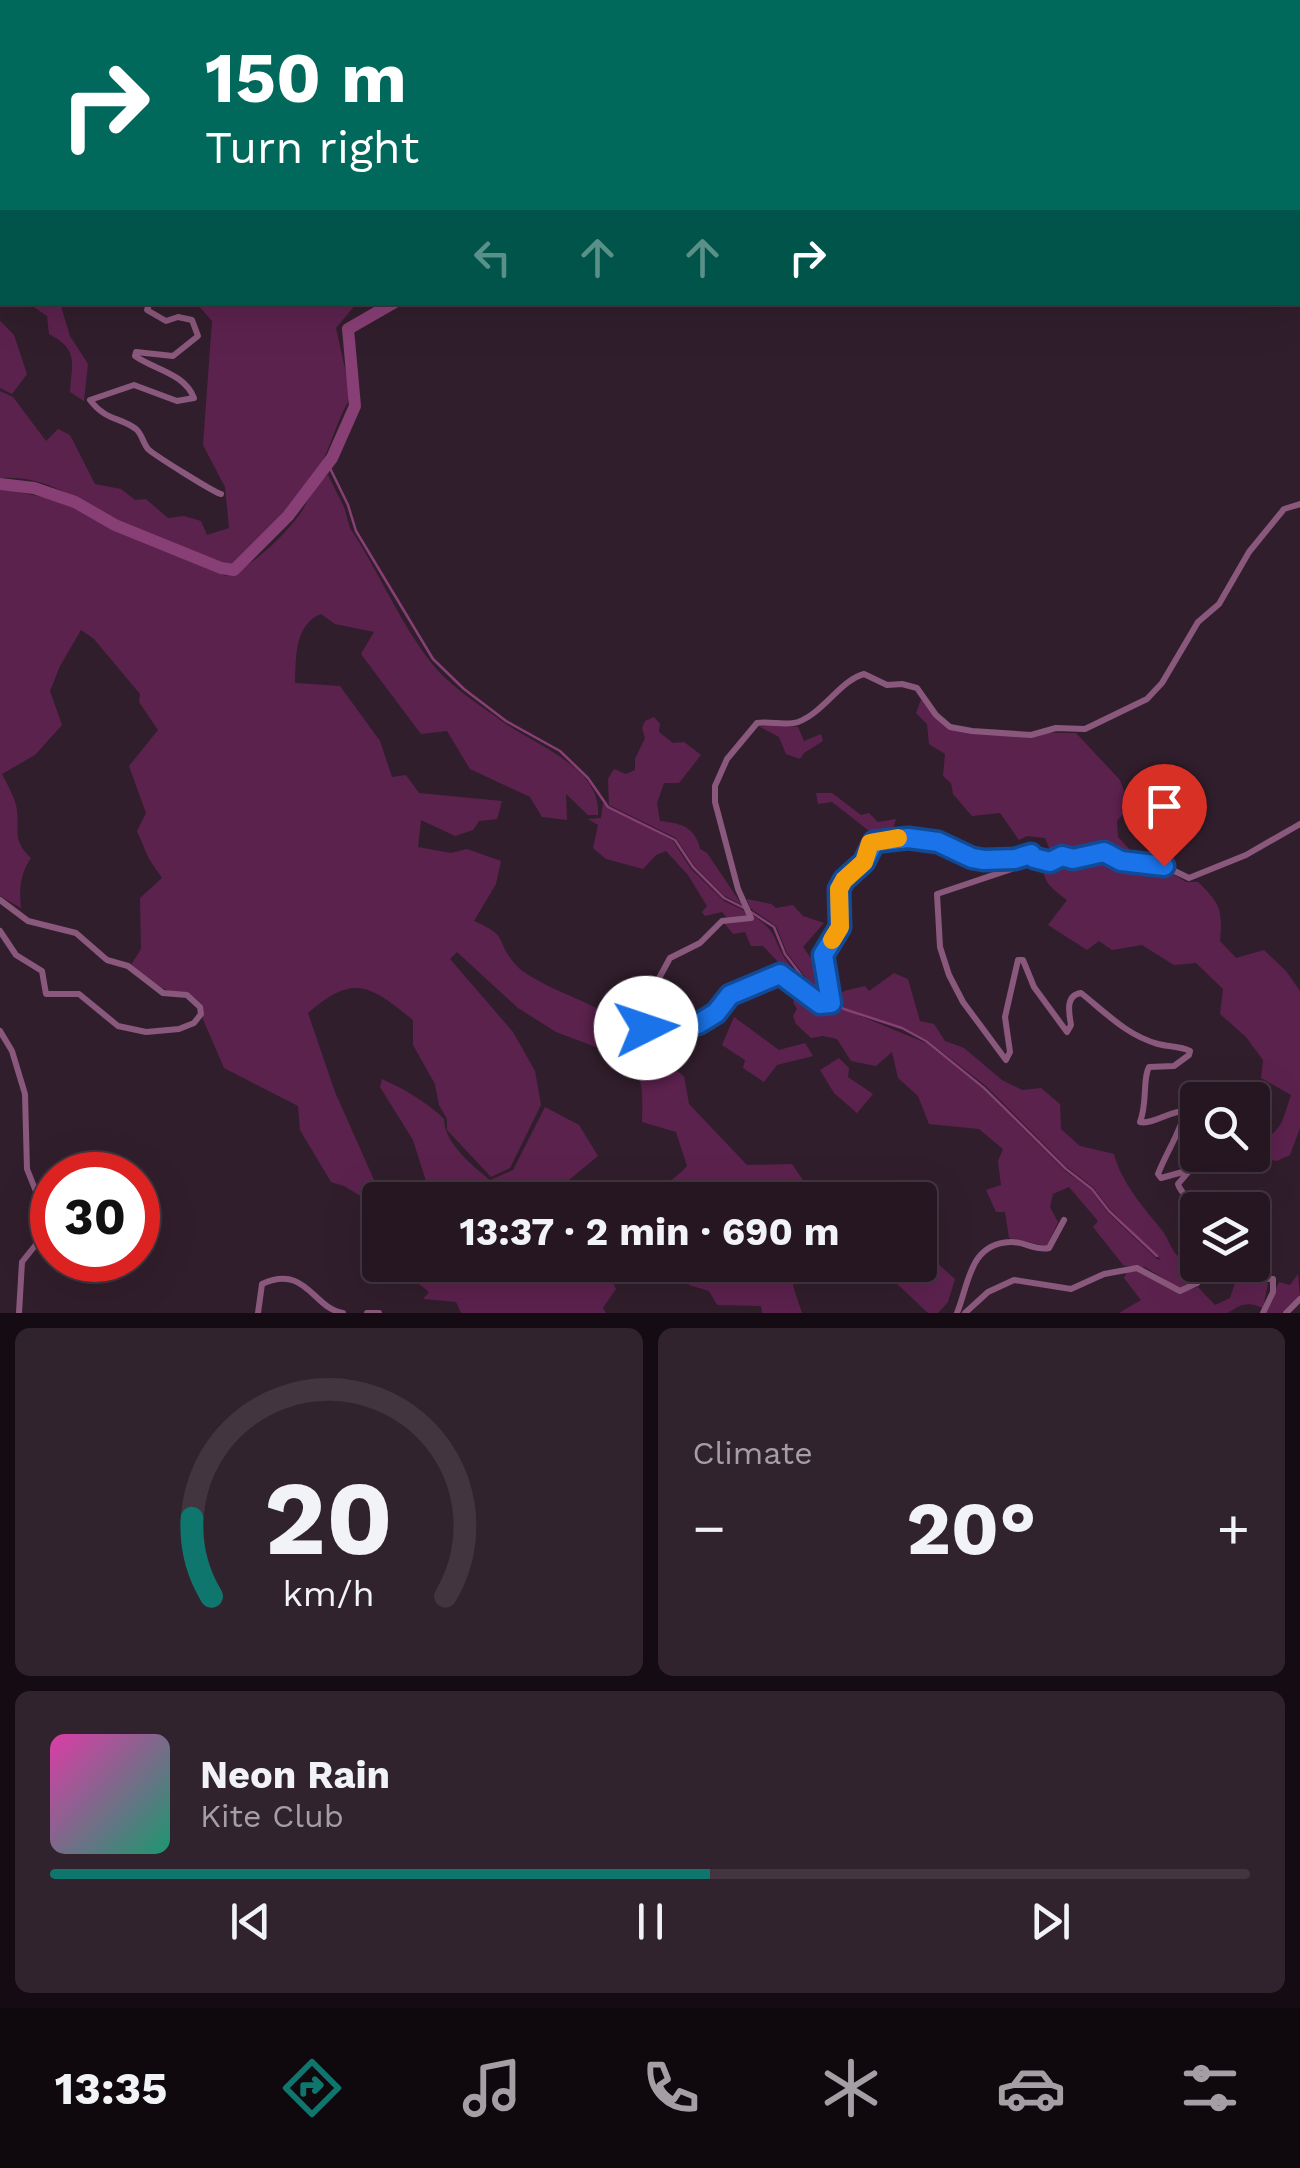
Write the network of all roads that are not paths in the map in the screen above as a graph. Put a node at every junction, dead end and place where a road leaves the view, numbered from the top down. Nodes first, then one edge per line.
1 (149, 305) edge
2 (221, 494) dead end
3 (1300, 504) edge
4 (1300, 824) edge
5 (1034, 858) junction
6 (0, 900) edge
7 (0, 932) edge
8 (0, 1030) edge
9 (1064, 1220) dead end
10 (1270, 1279) edge
11 (1197, 1284) joint
12 (1300, 1300) edge
13 (19, 1313) edge
14 (258, 1313) edge
15 (343, 1313) edge
16 (367, 1313) edge
17 (379, 1313) edge
18 (957, 1313) edge
19 (964, 1313) edge
20 (1263, 1313) edge
21 (1286, 1313) edge

1 - 2 street
3 - 5 street
4 - 5 street
5 - 11 street
6 - 7 street
8 - 13 street
9 - 18 street
10 - 20 street
11 - 19 street
12 - 21 street
14 - 15 street
16 - 17 street

